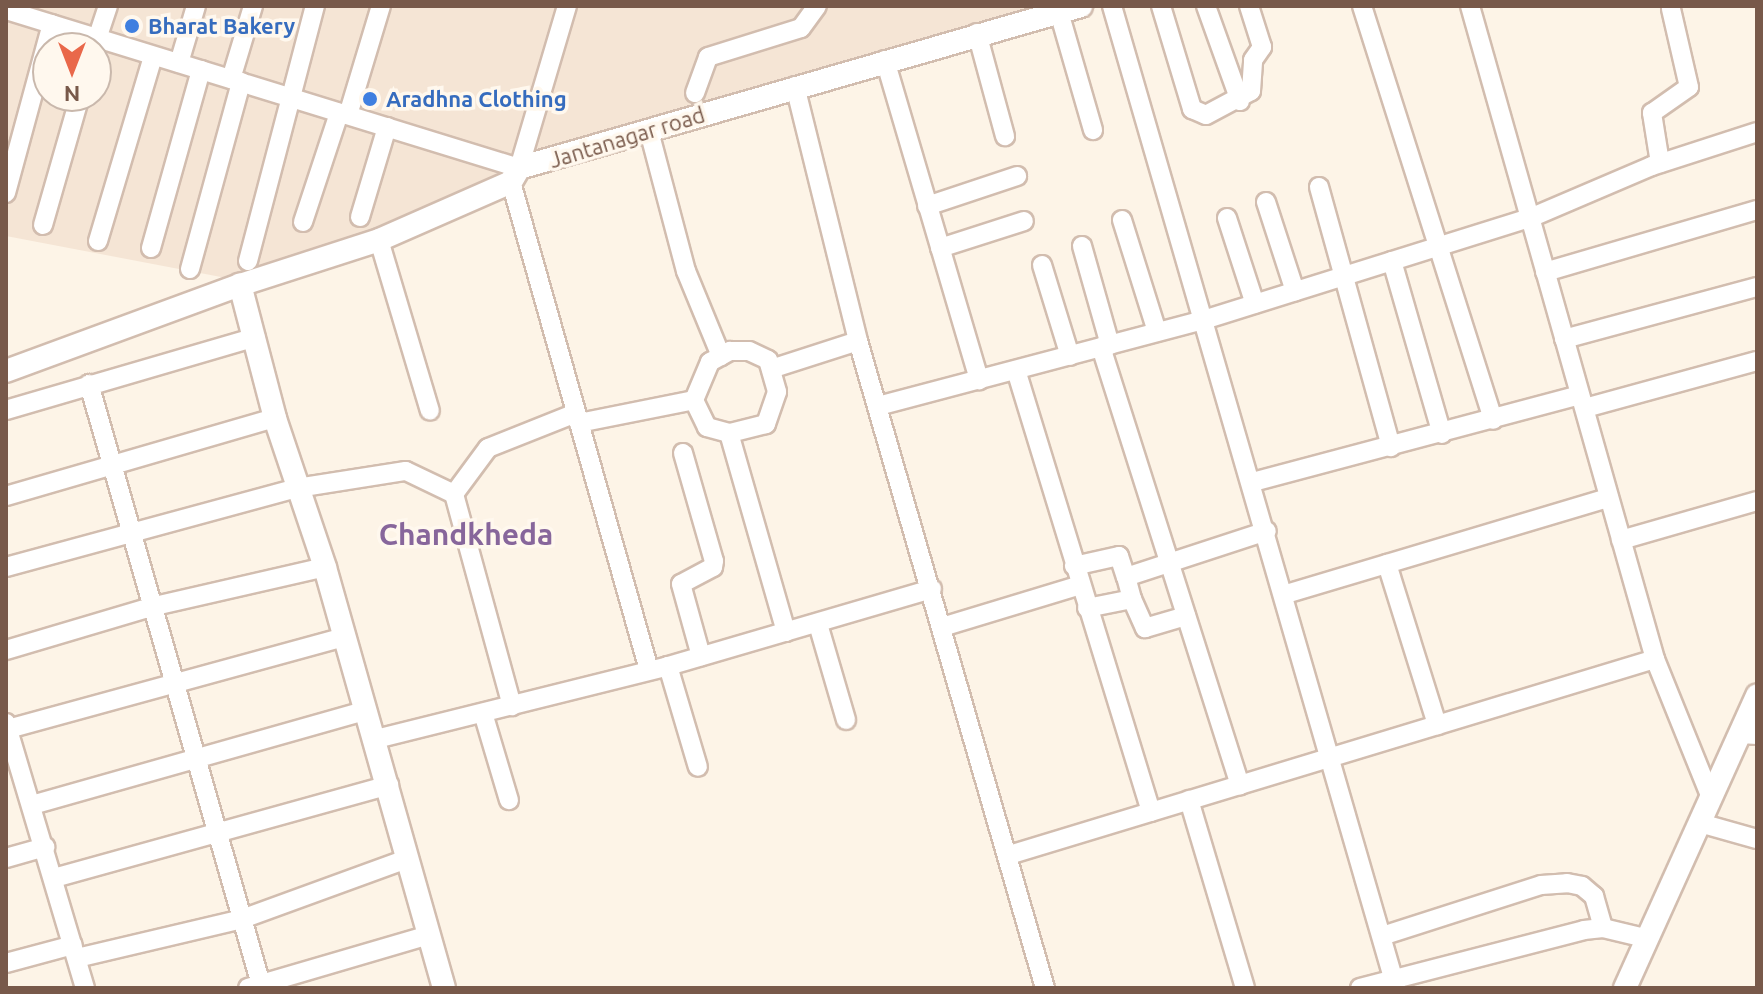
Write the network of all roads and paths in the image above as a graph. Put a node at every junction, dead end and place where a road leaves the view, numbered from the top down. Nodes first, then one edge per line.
1 (108, 6) edge
2 (196, 6) edge
3 (253, 6) edge
4 (315, 6) edge
5 (381, 6) edge
6 (567, 6) edge
7 (817, 6) edge
8 (1081, 6) edge
9 (1112, 6) edge
10 (1161, 6) edge
11 (1206, 6) edge
12 (1249, 6) edge
13 (1362, 6) edge
14 (1470, 6) edge
15 (1671, 9) dead end
16 (6, 10) edge
17 (1059, 12) junction
18 (52, 24) junction
19 (70, 32) edge
20 (99, 32) edge
21 (977, 33) junction
22 (112, 47) edge
23 (153, 56) junction
24 (885, 60) junction
25 (179, 63) junction
26 (201, 70) junction
27 (236, 81) junction
28 (795, 86) junction
29 (695, 93) dead end
30 (287, 97) junction
31 (1240, 101) junction
32 (75, 112) edge
33 (344, 114) junction
34 (387, 127) junction
35 (1093, 130) dead end
36 (649, 131) junction
37 (1757, 132) edge
38 (1005, 136) dead end
39 (1660, 163) junction
40 (515, 175) junction
41 (1017, 176) dead end
42 (1319, 187) dead end
43 (6, 193) edge
44 (1266, 202) dead end
45 (927, 206) junction
46 (1757, 210) edge
47 (360, 217) dead end
48 (1227, 218) dead end
49 (1530, 218) junction
50 (1122, 220) dead end
51 (1024, 221) dead end
52 (303, 222) dead end
53 (43, 225) dead end
54 (379, 240) junction
55 (98, 241) dead end
56 (1082, 246) dead end
57 (151, 248) dead end
58 (940, 248) junction
59 (1437, 248) junction
60 (248, 261) dead end
61 (1392, 261) junction
62 (1042, 265) dead end
63 (190, 269) dead end
64 (1545, 272) junction
65 (1343, 275) junction
66 (240, 285) junction
67 (1757, 287) edge
68 (1295, 291) junction
69 (1255, 304) junction
70 (1207, 319) junction
71 (1157, 332) junction
72 (256, 337) junction
73 (1564, 339) junction
74 (858, 341) junction
75 (1106, 346) junction
76 (721, 356) junction
77 (1070, 356) junction
78 (1757, 361) edge
79 (771, 369) junction
80 (1016, 370) junction
81 (6, 371) edge
82 (979, 380) junction
83 (89, 384) junction
84 (694, 400) junction
85 (1582, 401) junction
86 (878, 406) junction
87 (6, 410) edge
88 (430, 411) dead end
89 (275, 418) junction
90 (577, 418) junction
91 (1493, 420) junction
92 (729, 433) junction
93 (1442, 434) junction
94 (1391, 447) junction
95 (683, 453) dead end
96 (111, 466) junction
97 (1253, 482) junction
98 (297, 488) junction
99 (454, 494) junction
100 (6, 496) edge
101 (1609, 498) junction
102 (1757, 501) edge
103 (1267, 531) junction
104 (132, 532) junction
105 (1621, 540) junction
106 (1169, 561) junction
107 (1387, 564) junction
108 (1074, 566) junction
109 (6, 567) edge
110 (325, 567) junction
111 (1126, 577) junction
112 (1080, 585) junction
113 (932, 589) junction
114 (1286, 594) junction
115 (1132, 599) junction
116 (155, 606) junction
117 (1087, 608) junction
118 (1186, 616) junction
119 (818, 624) junction
120 (942, 627) junction
121 (786, 632) junction
122 (345, 637) junction
123 (6, 650) edge
124 (701, 656) junction
125 (1655, 659) junction
126 (668, 666) junction
127 (649, 670) junction
128 (176, 685) junction
129 (1757, 695) edge
130 (512, 706) junction
131 (367, 710) junction
132 (483, 713) junction
133 (846, 720) dead end
134 (1437, 725) junction
135 (7, 726) edge
136 (1749, 735) edge
137 (376, 739) junction
138 (10, 754) edge
139 (1332, 757) junction
140 (195, 758) junction
141 (698, 767) dead end
142 (389, 785) junction
143 (1240, 785) junction
144 (1710, 795) junction
145 (509, 800) dead end
146 (1189, 800) junction
147 (32, 805) junction
148 (1151, 812) junction
149 (1700, 823) junction
150 (218, 835) junction
151 (1757, 839) edge
152 (45, 847) junction
153 (1009, 855) junction
154 (6, 858) edge
155 (407, 859) junction
156 (54, 878) junction
157 (242, 919) junction
158 (1603, 928) junction
159 (429, 935) junction
160 (1382, 936) junction
161 (1645, 938) junction
162 (75, 952) junction
163 (6, 963) edge
164 (1395, 983) edge
165 (257, 987) edge
166 (85, 988) edge
167 (444, 988) edge
168 (1045, 988) edge
169 (1245, 988) edge
170 (1360, 988) edge
171 (1625, 988) edge

1 - 20 street
2 - 25 street
3 - 27 street
4 - 30 street
5 - 33 street
6 - 40 street
7 - 29 street
8 - 17 street, Jantanagar road
9 - 70 street
10 - 31 street
11 - 31 street
12 - 31 street
13 - 59 street
14 - 49 street
15 - 39 street
16 - 18 street
17 - 21 street, Jantanagar road
17 - 35 street
18 - 19 street
18 - 43 street
21 - 24 street, Jantanagar road
21 - 38 street
22 - 23 street
23 - 25 street
23 - 55 street
24 - 28 street, Jantanagar road
24 - 45 street
25 - 26 street
26 - 27 street
26 - 57 street
27 - 30 street
27 - 63 street
28 - 36 street, Jantanagar road
28 - 74 street
30 - 33 street
30 - 60 street
32 - 53 street
33 - 34 street
33 - 52 street
34 - 40 street
34 - 47 street
36 - 40 street, Jantanagar road
36 - 76 street
37 - 39 street
39 - 49 street
40 - 54 street, Jantanagar road
40 - 90 street
41 - 45 street
42 - 65 street
44 - 68 street
45 - 58 street
46 - 64 street
48 - 69 street
49 - 59 street
49 - 64 street
50 - 71 street
51 - 58 street
54 - 66 street, Jantanagar road
54 - 88 street
56 - 75 street
58 - 82 street
59 - 61 street
59 - 91 street
61 - 65 street
61 - 93 street
62 - 77 street
64 - 73 street
65 - 68 street
65 - 94 street
66 - 72 street
66 - 81 street, Jantanagar road
67 - 73 street
68 - 69 street
69 - 70 street
70 - 71 street
70 - 97 street
71 - 75 street
72 - 83 street
72 - 89 street
73 - 85 street
74 - 79 street
74 - 86 street
75 - 77 street
75 - 106 street
76 - 79 street
76 - 84 street
77 - 80 street
78 - 85 street
79 - 92 street
80 - 82 street
80 - 108 street
82 - 86 street
83 - 87 street
83 - 96 street
84 - 90 street
84 - 92 street
85 - 91 street
85 - 101 street
86 - 113 street
89 - 96 street
89 - 98 street
90 - 99 street
90 - 127 street
91 - 93 street
92 - 121 street
93 - 94 street
94 - 97 street
95 - 124 street
96 - 100 street
96 - 104 street
97 - 103 street
98 - 99 street
98 - 104 street
98 - 110 street
99 - 130 street
101 - 105 street
101 - 107 street
102 - 105 street
103 - 106 street
103 - 114 street
104 - 109 street
104 - 116 street
105 - 125 street
106 - 111 street
106 - 118 street
107 - 114 street
107 - 134 street
108 - 111 street
108 - 112 street
110 - 116 street
110 - 122 street
111 - 115 street
112 - 117 street
112 - 120 street
113 - 119 street
113 - 120 street
114 - 139 street
115 - 117 street
115 - 118 street
116 - 123 street
116 - 128 street
117 - 148 street
118 - 143 street
119 - 121 street
119 - 133 street
120 - 153 street
121 - 124 street
122 - 128 street
122 - 131 street
124 - 126 street
125 - 134 street
125 - 144 street
126 - 127 street
126 - 141 street
127 - 130 street
128 - 135 street
128 - 140 street
129 - 136 street
130 - 132 street
131 - 137 street
131 - 140 street
132 - 137 street
132 - 145 street
134 - 139 street
135 - 138 street
136 - 144 street
137 - 142 street
138 - 147 street
139 - 143 street
139 - 160 street
140 - 147 street
140 - 150 street
142 - 150 street
142 - 155 street
143 - 146 street
144 - 149 street
146 - 148 street
146 - 169 street
147 - 152 street
148 - 153 street
149 - 151 street
149 - 161 street
150 - 156 street
150 - 157 street
152 - 154 street
152 - 156 street
153 - 168 street
155 - 157 street
155 - 159 street
156 - 162 street
157 - 162 street
157 - 165 street
158 - 160 street
158 - 161 street
158 - 164 street
159 - 165 street
159 - 167 street
160 - 164 street
161 - 171 street
162 - 163 street
162 - 166 street
164 - 170 street

